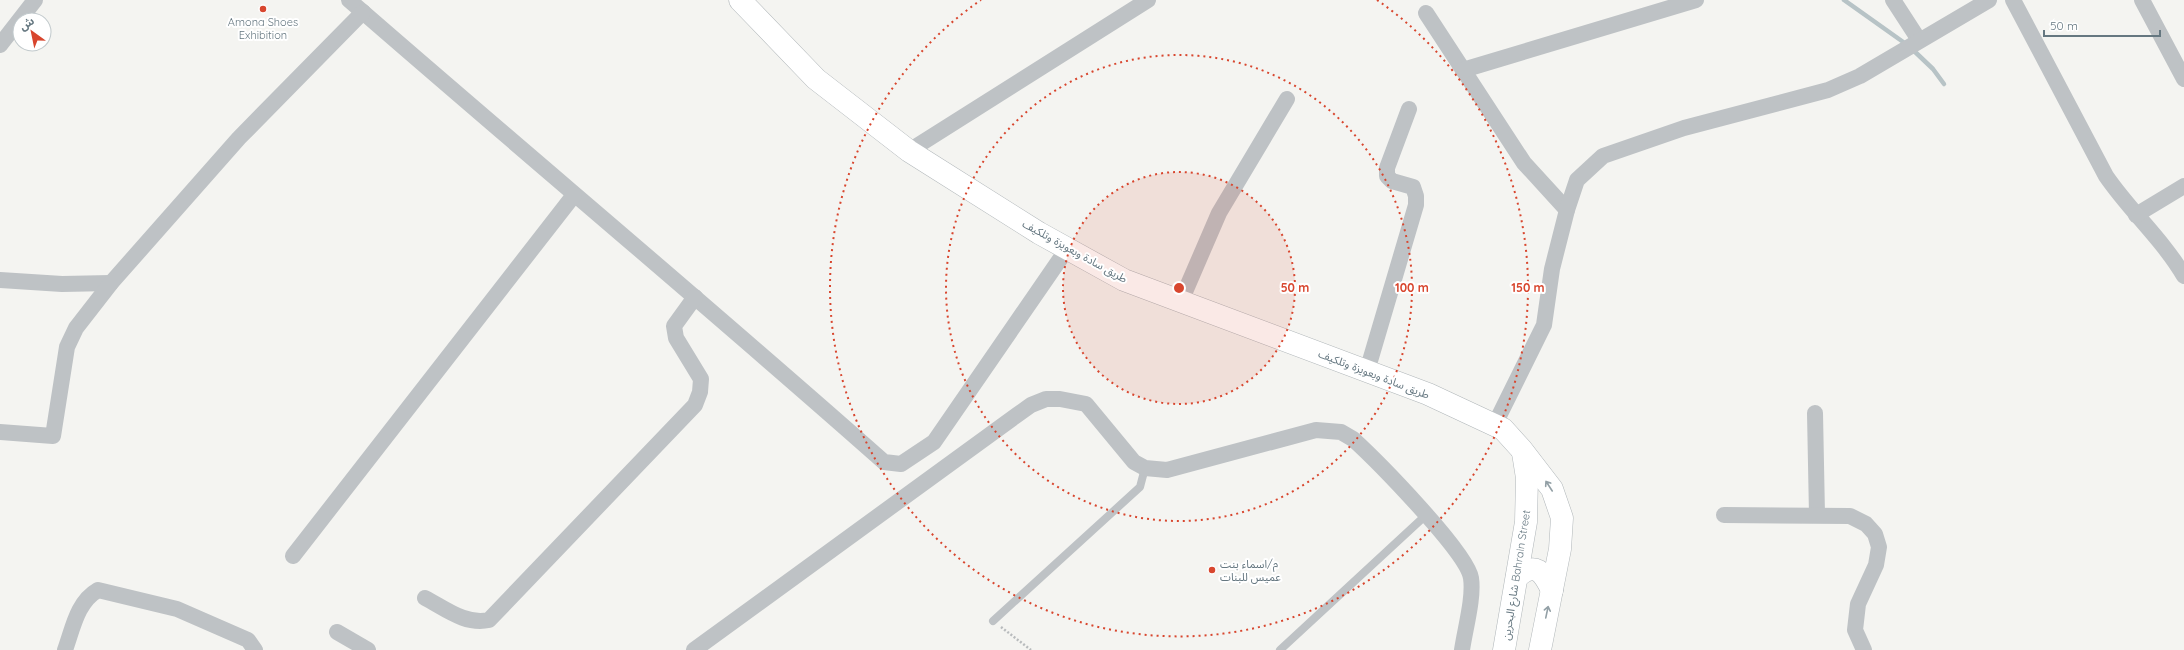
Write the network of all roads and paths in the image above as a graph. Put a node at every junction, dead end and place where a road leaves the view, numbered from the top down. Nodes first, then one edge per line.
1 (35, 0) edge
2 (349, 0) edge
3 (740, 0) edge
4 (1148, 0) edge
5 (1696, 0) edge
6 (1893, 0) edge
7 (1989, 0) edge
8 (2013, 0) edge
9 (2142, 0) edge
10 (363, 12) junction
11 (1426, 13) dead end
12 (1917, 41) junction
13 (0, 45) edge
14 (1463, 70) junction
15 (2184, 79) edge
16 (1287, 99) dead end
17 (1409, 108) dead end
18 (909, 151) junction
19 (2184, 186) edge
20 (574, 195) junction
21 (1567, 210) junction
22 (2136, 215) junction
23 (1068, 249) junction
24 (2181, 266) edge
25 (0, 280) edge
26 (111, 282) junction
27 (695, 297) junction
28 (1181, 301) junction
29 (1367, 371) junction
30 (1815, 413) dead end
31 (1495, 424) junction
32 (0, 432) edge
33 (1522, 450) junction
34 (1145, 468) junction
35 (1724, 515) dead end
36 (1817, 515) junction
37 (1425, 516) junction
38 (293, 556) dead end
39 (1517, 577) junction
40 (1552, 590) junction
41 (425, 598) dead end
42 (993, 621) joint
43 (338, 632) dead end
44 (65, 650) edge
45 (255, 650) edge
46 (368, 650) edge
47 (694, 650) edge
48 (1031, 650) edge
49 (1280, 650) edge
50 (1462, 650) edge
51 (1504, 650) edge
52 (1540, 650) edge
53 (1864, 650) edge

1 - 13 street
2 - 10 street
3 - 18 main road, طريق سادة وبعويزة وتلكيف
4 - 18 street
5 - 14 street
6 - 12 street
7 - 12 street
8 - 22 street
9 - 15 street
10 - 20 street
10 - 26 street
11 - 14 street
12 - 21 street
14 - 21 street
16 - 28 street
17 - 29 street
18 - 23 main road, طريق سادة وبعويزة وتلكيف
19 - 22 street
20 - 27 street
20 - 38 street
21 - 31 street
22 - 24 street
23 - 27 street
23 - 28 main road, طريق سادة وبعويزة وتلكيف
25 - 26 street
26 - 32 street
27 - 41 street
28 - 29 main road, طريق سادة وبعويزة وتلكيف
29 - 31 main road, طريق سادة وبعويزة وتلكيف
30 - 36 street
31 - 33 main road, طريق سادة وبعويزة وتلكيف
33 - 39 main road, شارع البحرين Bahrain Street
40 -> 33 main road
34 - 37 street
34 - 42 lane
34 - 47 street
35 - 36 street
36 - 53 street
37 - 49 lane
37 - 50 street
39 - 40 main road
39 - 51 main road, شارع البحرين Bahrain Street
52 -> 40 main road
42 - 48 path
43 - 46 street
44 - 45 street

